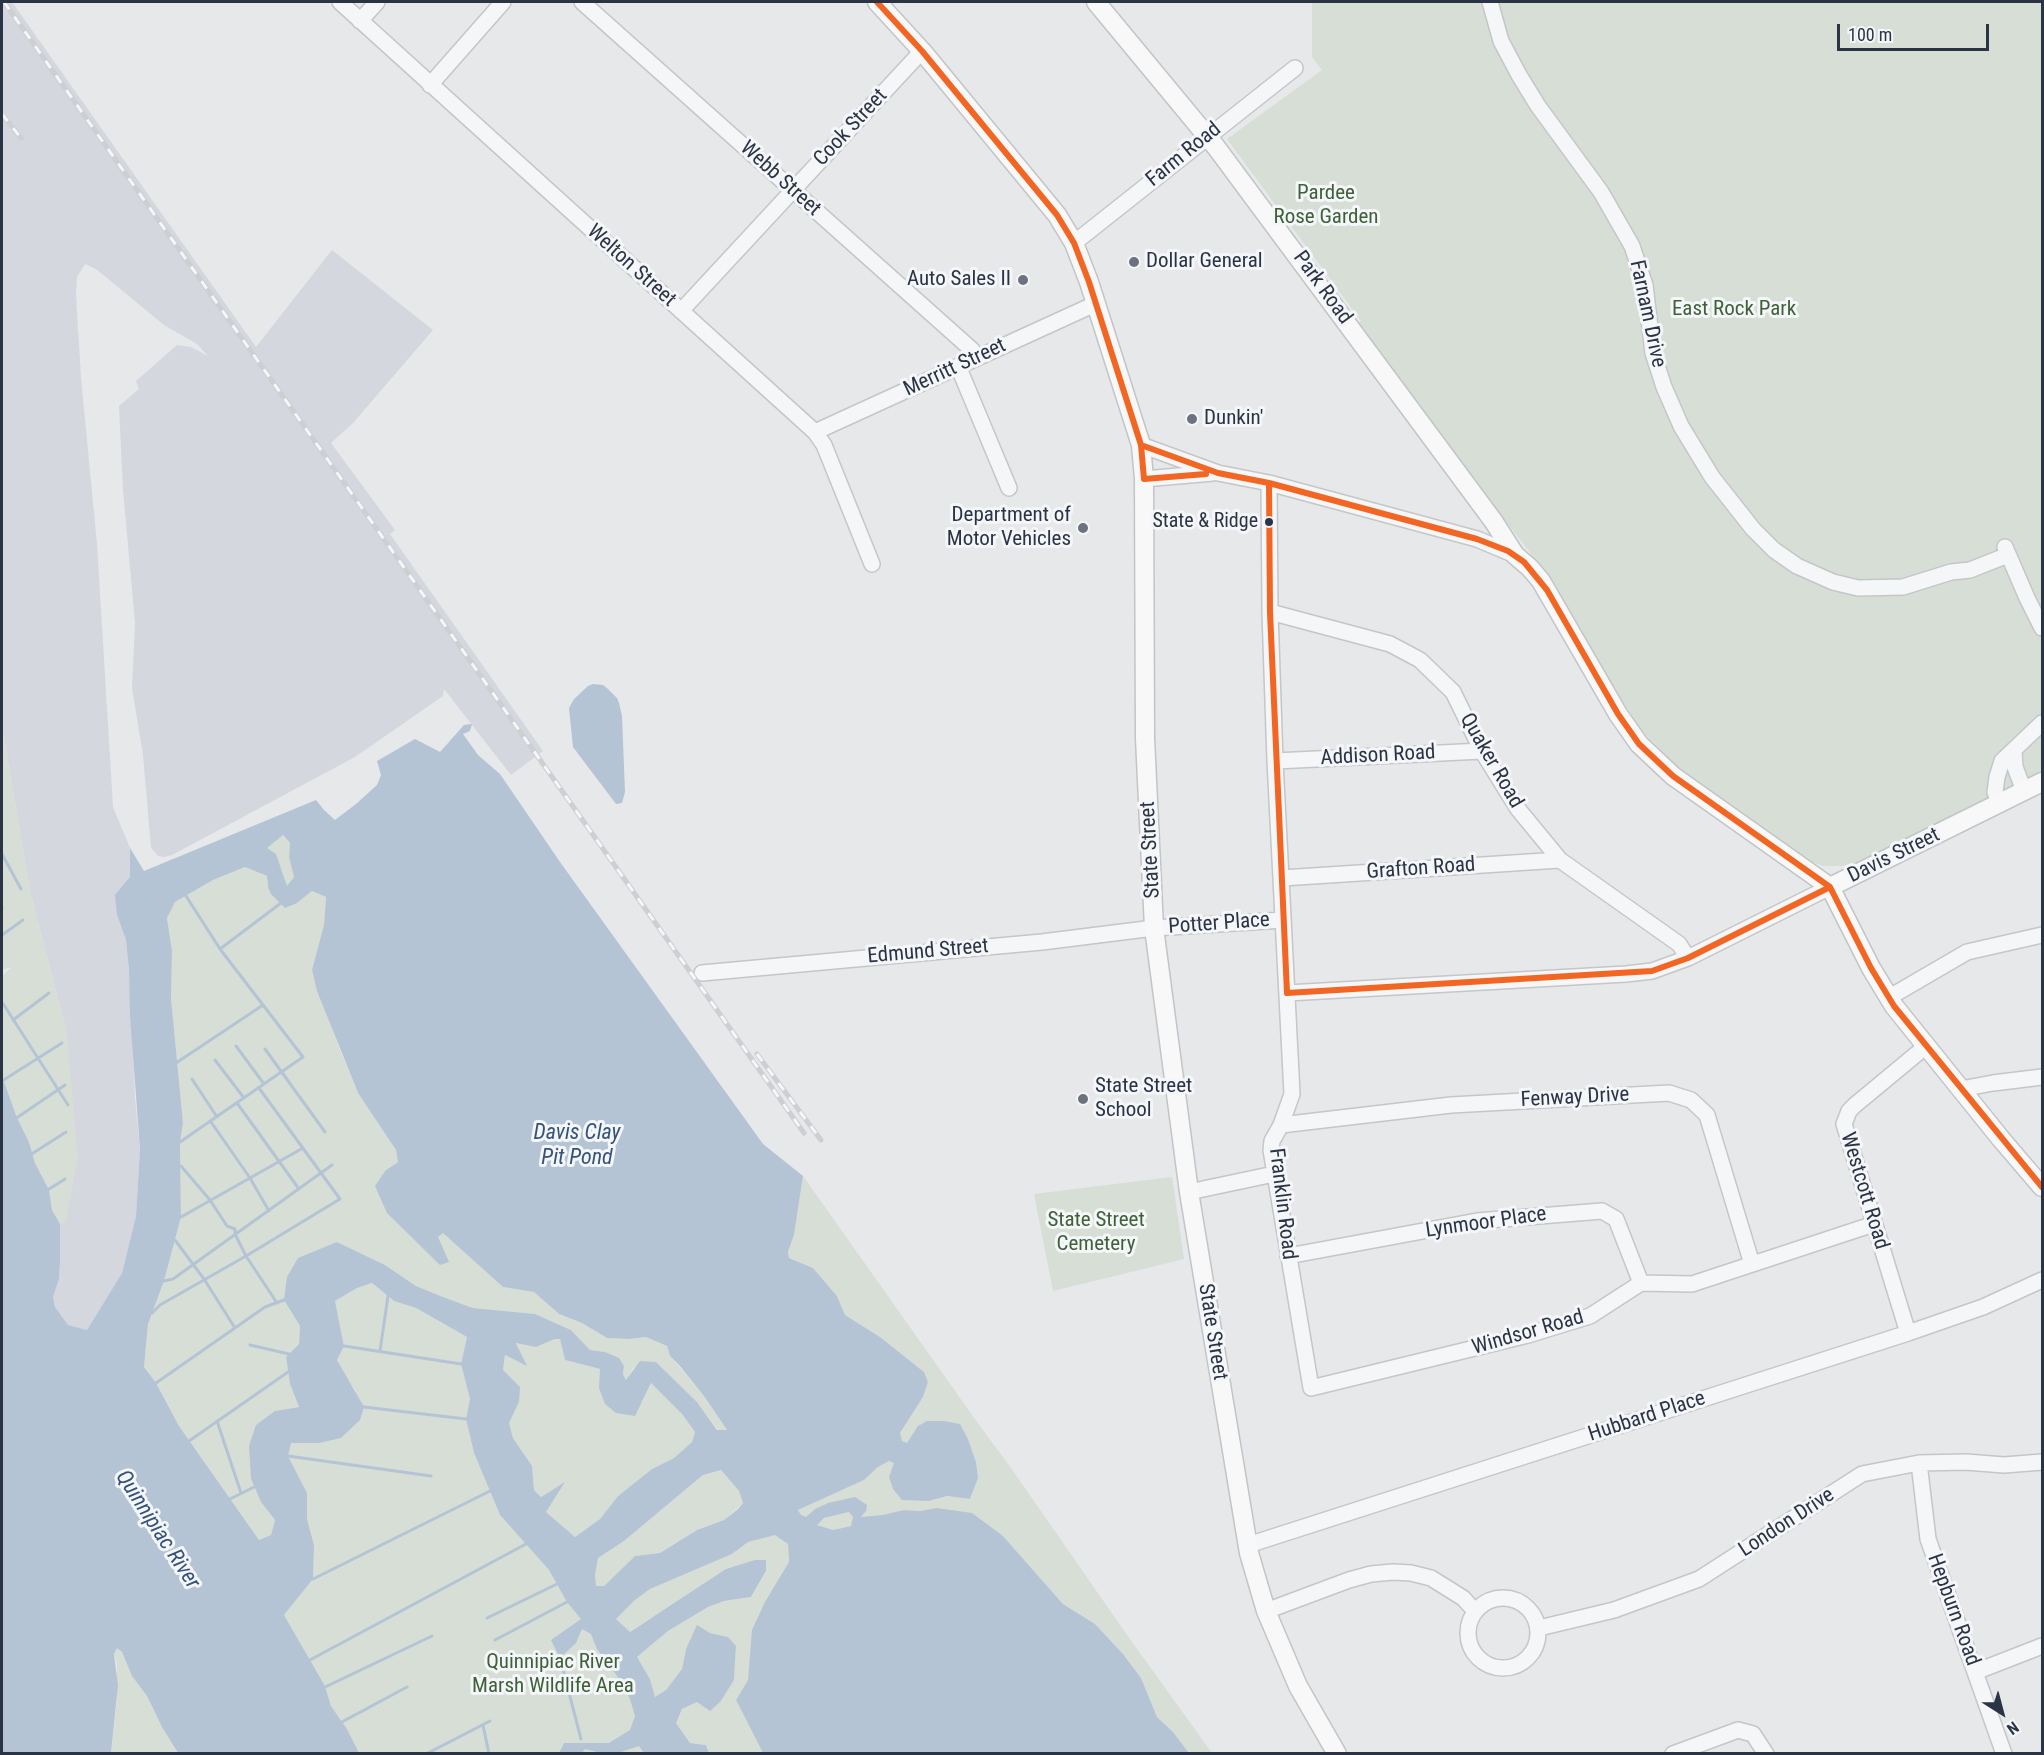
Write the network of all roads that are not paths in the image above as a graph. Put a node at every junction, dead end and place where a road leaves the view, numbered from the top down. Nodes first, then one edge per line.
1 (340, 2) edge
2 (377, 2) edge
3 (503, 2) edge
4 (582, 2) edge
5 (877, 2) edge
6 (1096, 2) edge
7 (1490, 2) edge
8 (360, 21) junction
9 (922, 51) junction
10 (1295, 68) dead end
11 (430, 85) junction
12 (1207, 136) junction
13 (792, 191) junction
14 (1074, 243) junction
15 (1095, 304) junction
16 (681, 311) junction
17 (978, 357) junction
18 (958, 366) junction
19 (815, 432) junction
20 (1141, 445) junction
21 (1218, 473) junction
22 (1144, 479) junction
23 (1269, 483) junction
24 (1009, 488) dead end
25 (1515, 555) junction
26 (872, 564) dead end
27 (1270, 612) junction
28 (2043, 628) edge
29 (2043, 723) edge
30 (1482, 751) junction
31 (2014, 751) junction
32 (1275, 761) junction
33 (2043, 782) edge
34 (2024, 791) junction
35 (1999, 803) junction
36 (1560, 860) junction
37 (1282, 879) junction
38 (1830, 887) junction
39 (1283, 920) junction
40 (1154, 928) junction
41 (2043, 935) edge
42 (1688, 958) junction
43 (702, 973) dead end
44 (1287, 993) junction
45 (1888, 999) junction
46 (1925, 1047) junction
47 (2043, 1077) edge
48 (1961, 1089) junction
49 (1281, 1125) junction
50 (1274, 1174) junction
51 (2043, 1187) edge
52 (1189, 1192) junction
53 (1874, 1224) junction
54 (1288, 1256) junction
55 (1752, 1264) junction
56 (2043, 1280) edge
57 (1641, 1283) junction
58 (1908, 1333) junction
59 (1311, 1388) joint
60 (2043, 1462) edge
61 (1919, 1463) junction
62 (1248, 1545) junction
63 (1266, 1611) junction
64 (1475, 1611) junction
65 (1539, 1628) junction
66 (2043, 1646) edge
67 (1975, 1672) junction
68 (1337, 1754) edge
69 (1673, 1754) edge
70 (1766, 1754) edge
71 (2004, 1754) edge

1 - 8 street, Welton Street
2 - 8 street
3 - 11 street
4 - 13 street, Webb Street
5 - 9 main road, State Street
6 - 12 main road, Park Road
7 - 28 street, Farnam Drive
8 - 11 street, Welton Street
9 - 13 street, Cook Street
9 - 14 main road, State Street
10 - 12 street, Farm Road
11 - 16 street, Welton Street
12 - 14 street, Farm Road
12 - 25 main road, Park Road
13 - 16 street, Cook Street
13 - 17 street, Webb Street
14 - 15 main road, State Street
15 - 17 street, Merritt Street
15 - 20 main road, State Street
16 - 19 street, Welton Street
17 - 18 street, Merritt Street
18 - 19 street, Merritt Street
18 - 24 street
19 - 26 street, Welton Street
20 - 21 street
20 - 22 main road, State Street
21 - 22 street
21 - 23 street
22 - 40 main road, State Street
23 - 25 street
23 - 27 street, Franklin Road
25 - 38 main road, Park Road
27 - 30 street, Quaker Road
27 - 32 street, Franklin Road
29 - 31 street
30 - 32 street, Addison Road
30 - 36 street, Quaker Road
31 - 34 street
31 - 35 street
32 - 37 street, Franklin Road
33 - 34 main road, Davis Street
34 - 35 main road, Davis Street
35 - 38 main road, Davis Street
36 - 37 street, Grafton Road
36 - 42 street, Quaker Road
37 - 39 street, Franklin Road
38 - 42 street, Davis Street
38 - 45 main road
39 - 40 street, Potter Place
39 - 44 street, Franklin Road
40 - 43 street, Edmund Street
40 - 52 main road, State Street
41 - 45 street
42 - 44 street, Davis Street
44 - 49 street, Franklin Road
45 - 46 main road
46 - 48 main road
46 - 53 street, Westcott Road
47 - 48 street
48 - 51 main road
49 - 50 street, Franklin Road
49 - 55 street, Fenway Drive
50 - 52 street
50 - 54 street, Franklin Road
52 - 62 main road, State Street
53 - 55 street
53 - 58 street, Westcott Road
54 - 57 street, Lynmoor Place
54 - 59 street, Franklin Road
55 - 57 street
56 - 58 street, Hubbard Place
57 - 59 street, Windsor Road
58 - 62 street, Hubbard Place
60 - 61 street, London Drive
61 - 65 street, London Drive
61 - 67 street, Hepburn Road
62 - 63 main road, State Street
63 - 64 street
63 - 68 main road, State Street
64 - 65 street
64 - 65 street
66 - 67 street
67 - 71 street, Hepburn Road
69 - 70 street

